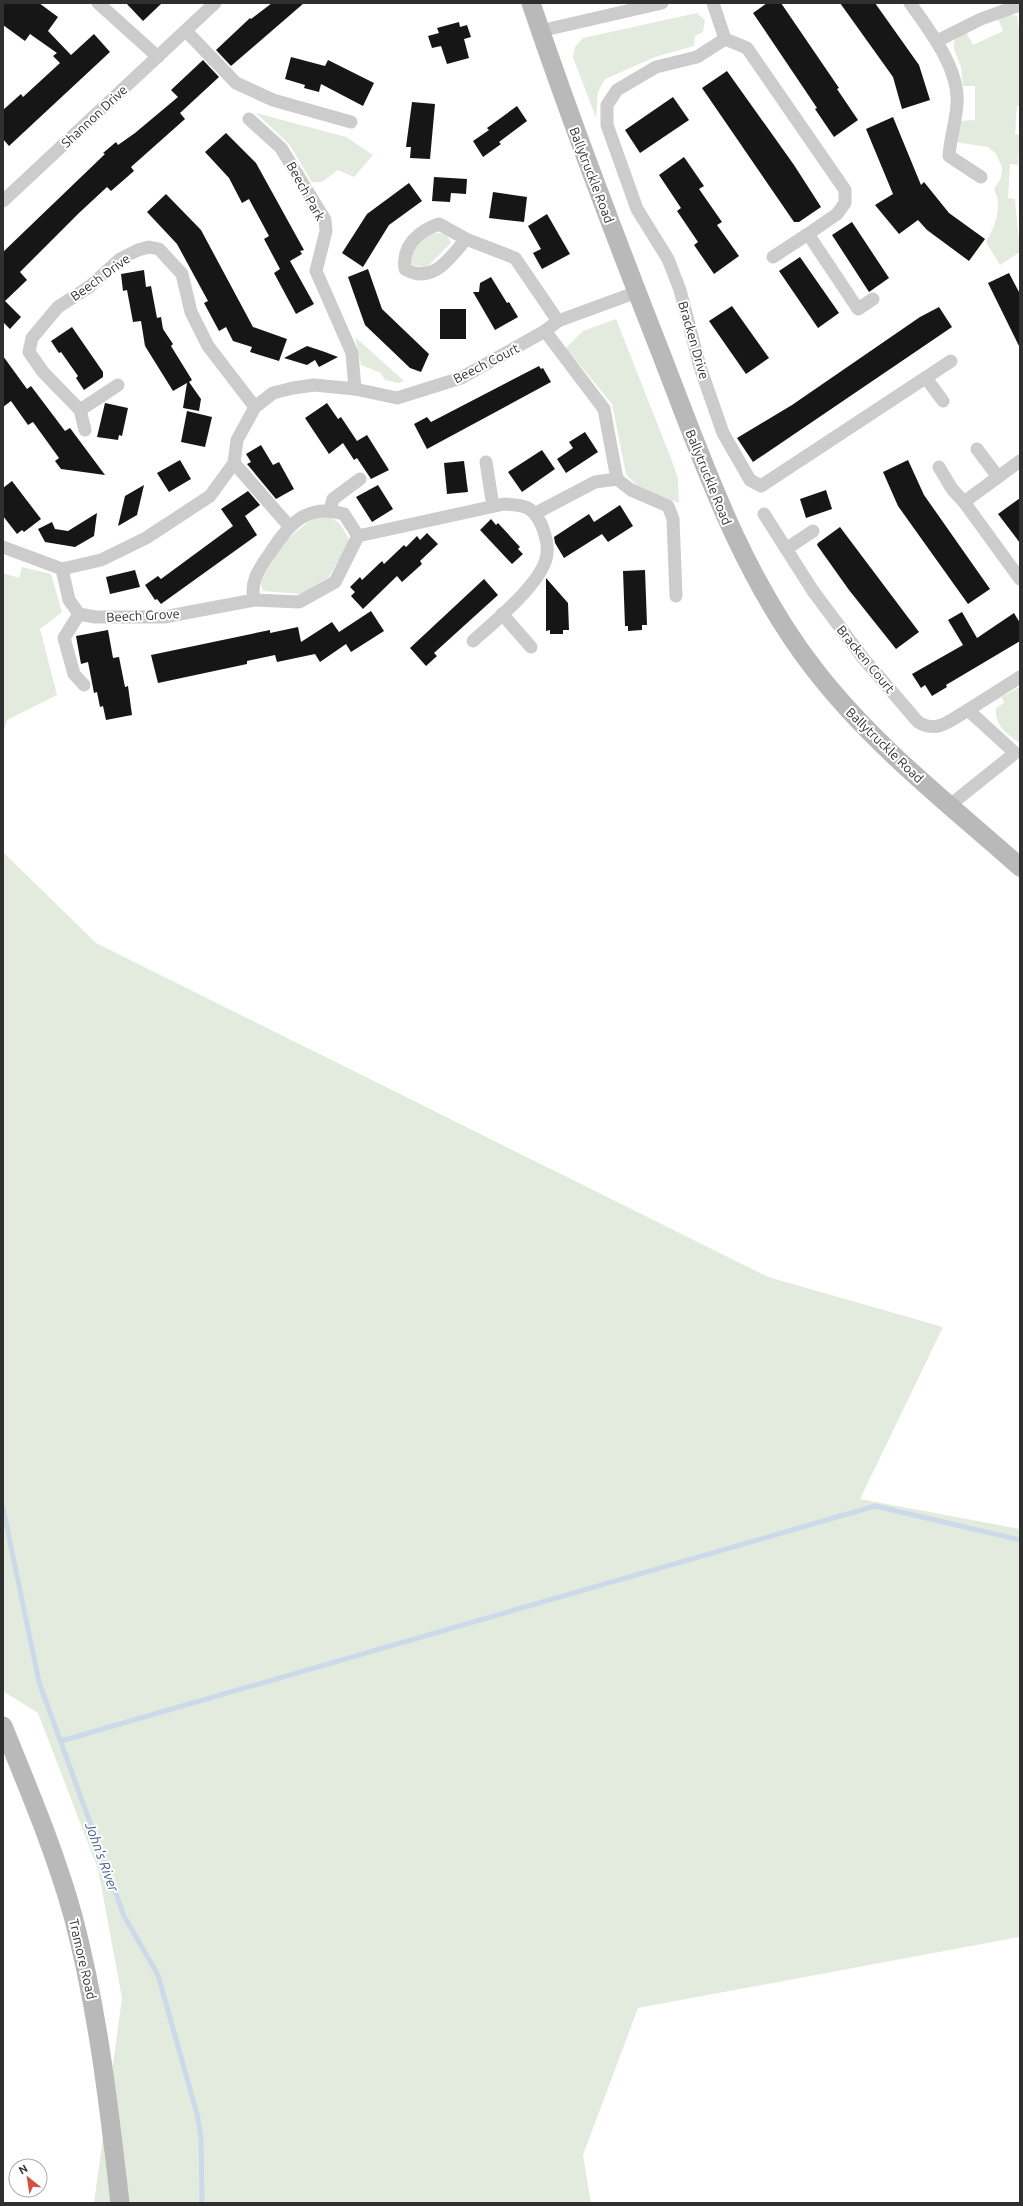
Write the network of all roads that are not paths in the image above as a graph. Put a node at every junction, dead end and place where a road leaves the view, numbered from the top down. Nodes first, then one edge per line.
1 (98, 3) edge
2 (215, 3) edge
3 (531, 3) edge
4 (662, 3) edge
5 (713, 3) edge
6 (910, 3) edge
7 (1020, 5) edge
8 (186, 31) junction
9 (540, 31) junction
10 (725, 39) junction
11 (937, 41) junction
12 (158, 57) junction
13 (249, 119) dead end
14 (352, 122) dead end
15 (981, 177) dead end
16 (3, 201) edge
17 (808, 234) junction
18 (466, 238) junction
19 (773, 257) dead end
20 (636, 292) junction
21 (873, 299) dead end
22 (558, 321) junction
23 (545, 331) junction
24 (951, 361) dead end
25 (926, 378) junction
26 (118, 385) dead end
27 (355, 390) junction
28 (943, 401) dead end
29 (254, 407) junction
30 (80, 410) junction
31 (85, 430) dead end
32 (977, 449) dead end
33 (1020, 461) edge
34 (234, 462) junction
35 (486, 462) dead end
36 (940, 467) dead end
37 (998, 477) junction
38 (360, 479) dead end
39 (617, 479) junction
40 (964, 502) junction
41 (493, 506) junction
42 (330, 510) junction
43 (536, 513) junction
44 (764, 514) dead end
45 (289, 526) junction
46 (813, 531) dead end
47 (358, 536) junction
48 (3, 547) edge
49 (786, 549) junction
50 (62, 569) junction
51 (1020, 579) edge
52 (676, 596) dead end
53 (254, 600) junction
54 (79, 614) junction
55 (502, 614) junction
56 (473, 641) dead end
57 (531, 647) dead end
58 (1020, 677) edge
59 (84, 685) dead end
60 (968, 710) junction
61 (950, 805) junction
62 (1020, 867) edge
63 (3, 1726) edge
64 (120, 2203) edge

1 - 12 street
2 - 8 street, Shannon Drive
3 - 9 street, Ballytruckle Road
4 - 9 street
5 - 10 street
6 - 11 street
7 - 11 street
8 - 12 street, Shannon Drive
8 - 14 street
9 - 20 street, Ballytruckle Road
10 - 17 street
10 - 25 street, Bracken Drive
11 - 15 street
12 - 16 street, Shannon Drive
13 - 27 street, Beech Park
17 - 19 street
17 - 21 street
18 - 18 street
18 - 22 street
20 - 22 street, Beech Court
20 - 61 street, Ballytruckle Road
22 - 23 street, Beech Court
23 - 27 street, Beech Court
23 - 39 street
24 - 25 street, Bracken Drive
25 - 28 street
26 - 30 street
27 - 29 street
29 - 30 street, Beech Drive
29 - 34 street
30 - 31 street
32 - 37 street
33 - 37 street
34 - 45 street
34 - 50 street
35 - 41 street
36 - 40 street
37 - 40 street
38 - 42 street
39 - 43 street
39 - 52 street
40 - 51 street
41 - 43 street
41 - 47 street
42 - 45 street
42 - 47 street
43 - 55 street
44 - 49 street, Bracken Court
45 - 53 street
46 - 49 street
47 - 53 street, Beech Grove
48 - 50 street
49 - 60 street, Bracken Court
50 - 54 street
53 - 54 street, Beech Grove
54 - 59 street
55 - 56 street
55 - 57 street
58 - 60 street, Bracken Court
60 - 61 street
61 - 62 street, Ballytruckle Road
63 - 64 street, Tramore Road

